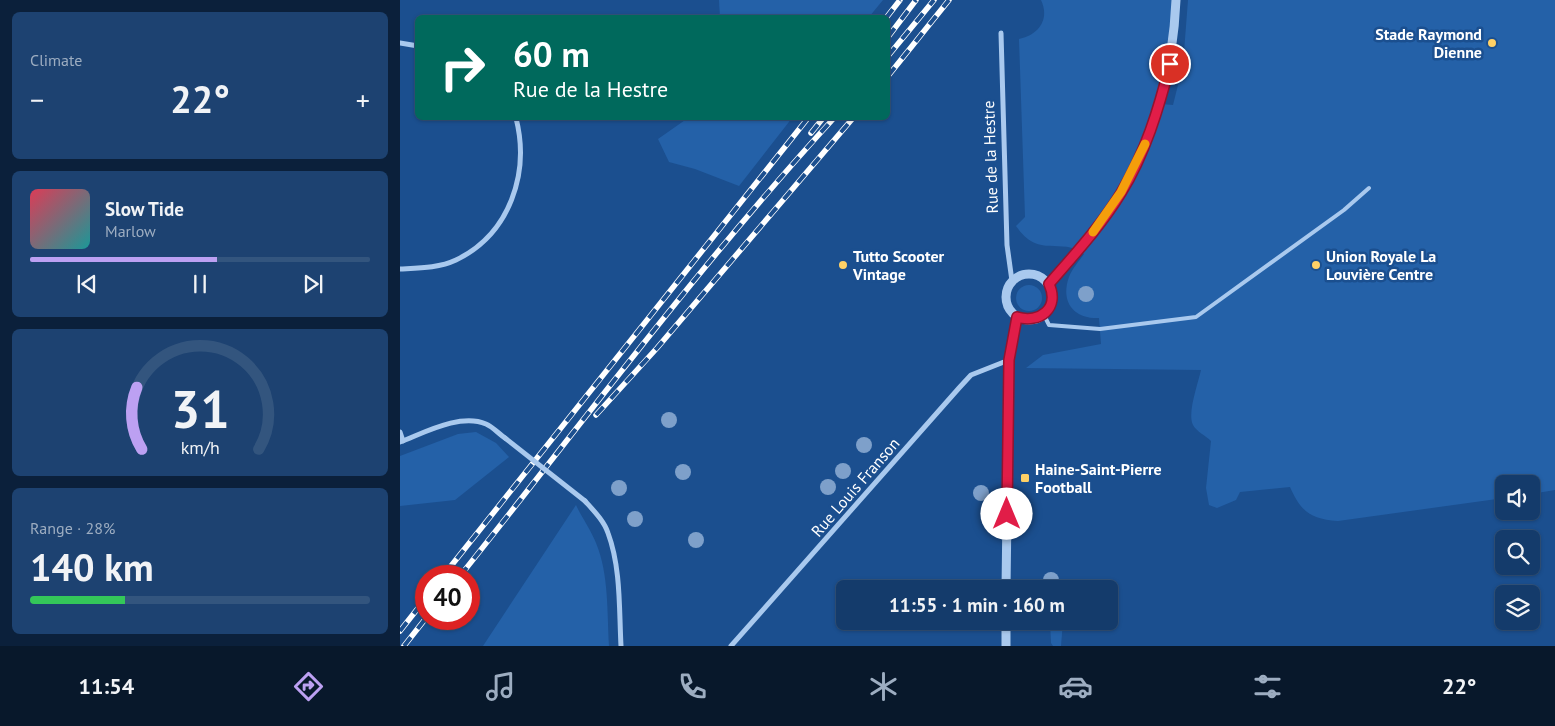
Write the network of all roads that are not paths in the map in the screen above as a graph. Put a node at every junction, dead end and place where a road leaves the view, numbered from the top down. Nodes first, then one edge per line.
1 (1176, 0) edge
2 (1001, 33) dead end
3 (400, 43) edge
4 (415, 46) edge
5 (516, 120) edge
6 (1369, 188) dead end
7 (400, 269) edge
8 (1012, 280) junction
9 (1049, 284) junction
10 (1044, 315) junction
11 (1017, 317) junction
12 (1009, 360) junction
13 (400, 432) edge
14 (401, 441) edge
15 (1006, 580) edge
16 (1006, 630) edge
17 (621, 646) edge
18 (731, 646) edge
19 (1006, 646) edge

1 - 9 street
2 - 8 street, Rue de la Hestre
3 - 4 street
5 - 7 street
6 - 10 lane
8 - 9 street
8 - 11 street, Rue de la Hestre
9 - 10 street
10 - 11 street
11 - 12 street
12 - 15 street
12 - 18 street, Rue Louis Franson
13 - 14 street
14 - 17 street, bridge
16 - 19 street

